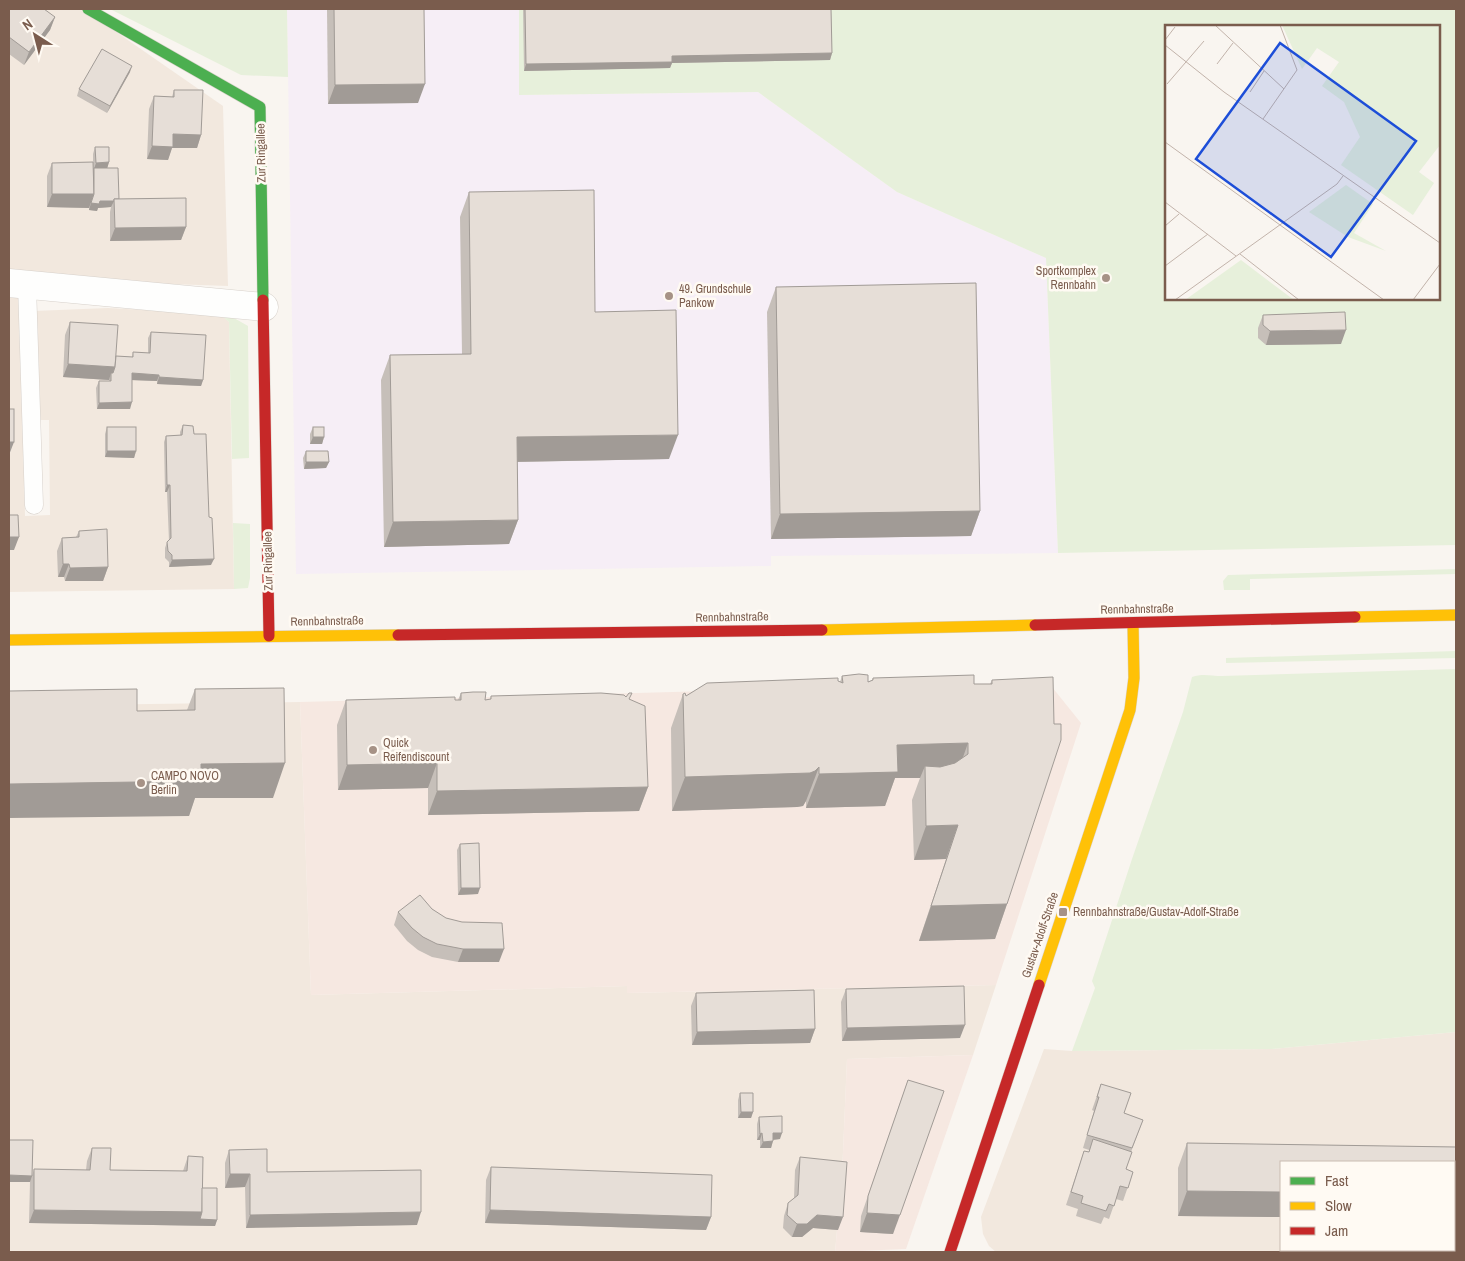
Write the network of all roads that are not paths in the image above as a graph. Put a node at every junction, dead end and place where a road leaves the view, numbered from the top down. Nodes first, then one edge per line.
1 (88, 9) edge
2 (18, 284) edge
3 (264, 307) junction
4 (34, 505) dead end
5 (1456, 615) edge
6 (1133, 623) junction
7 (269, 636) junction
8 (9, 640) edge
9 (950, 1252) edge

1 - 3 main road, Zur Ringallee
2 - 3 street
2 - 4 lane
3 - 7 main road, Zur Ringallee
5 - 6 main road, Rennbahnstraße
6 - 7 main road, Rennbahnstraße
6 - 9 main road, Gustav-Adolf-Straße
7 - 8 main road, Rennbahnstraße

